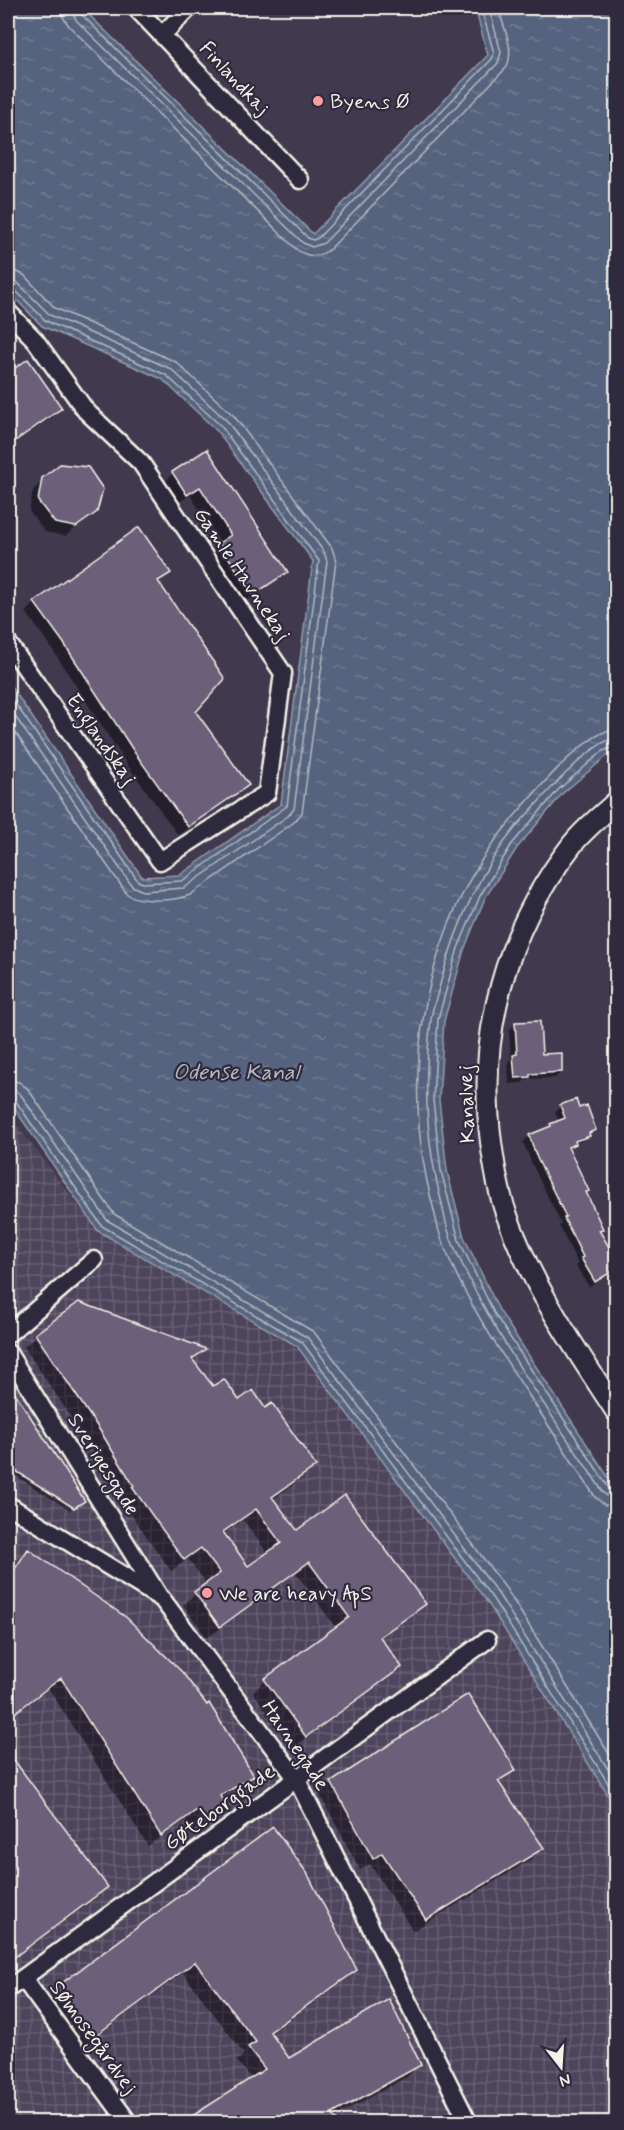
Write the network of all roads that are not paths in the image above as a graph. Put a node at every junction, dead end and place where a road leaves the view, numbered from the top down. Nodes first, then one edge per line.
1 (136, 8) edge
2 (189, 8) edge
3 (163, 34) junction
4 (300, 180) dead end
5 (8, 312) edge
6 (8, 643) edge
7 (616, 802) edge
8 (160, 861) joint
9 (94, 1260) dead end
10 (8, 1334) edge
11 (8, 1353) edge
12 (616, 1411) edge
13 (8, 1505) edge
14 (162, 1599) junction
15 (487, 1640) dead end
16 (297, 1778) junction
17 (23, 1978) junction
18 (8, 1989) edge
19 (128, 2122) edge
20 (468, 2122) edge

1 - 3 street, Finlandkaj
2 - 3 street
3 - 4 street, Finlandkaj
5 - 8 street, Gamle Havnekaj
6 - 8 street, Englandskaj
7 - 12 street, Kanalvej
9 - 10 street
11 - 14 street, Sverigesgade
13 - 14 street, Havnegade
14 - 16 street, Havnegade
15 - 16 street, Gøteborggade
16 - 17 street, Gøteborggade
16 - 20 street, Havnegade
17 - 18 street, Gøteborggade
17 - 19 street, Sømosegårdvej

